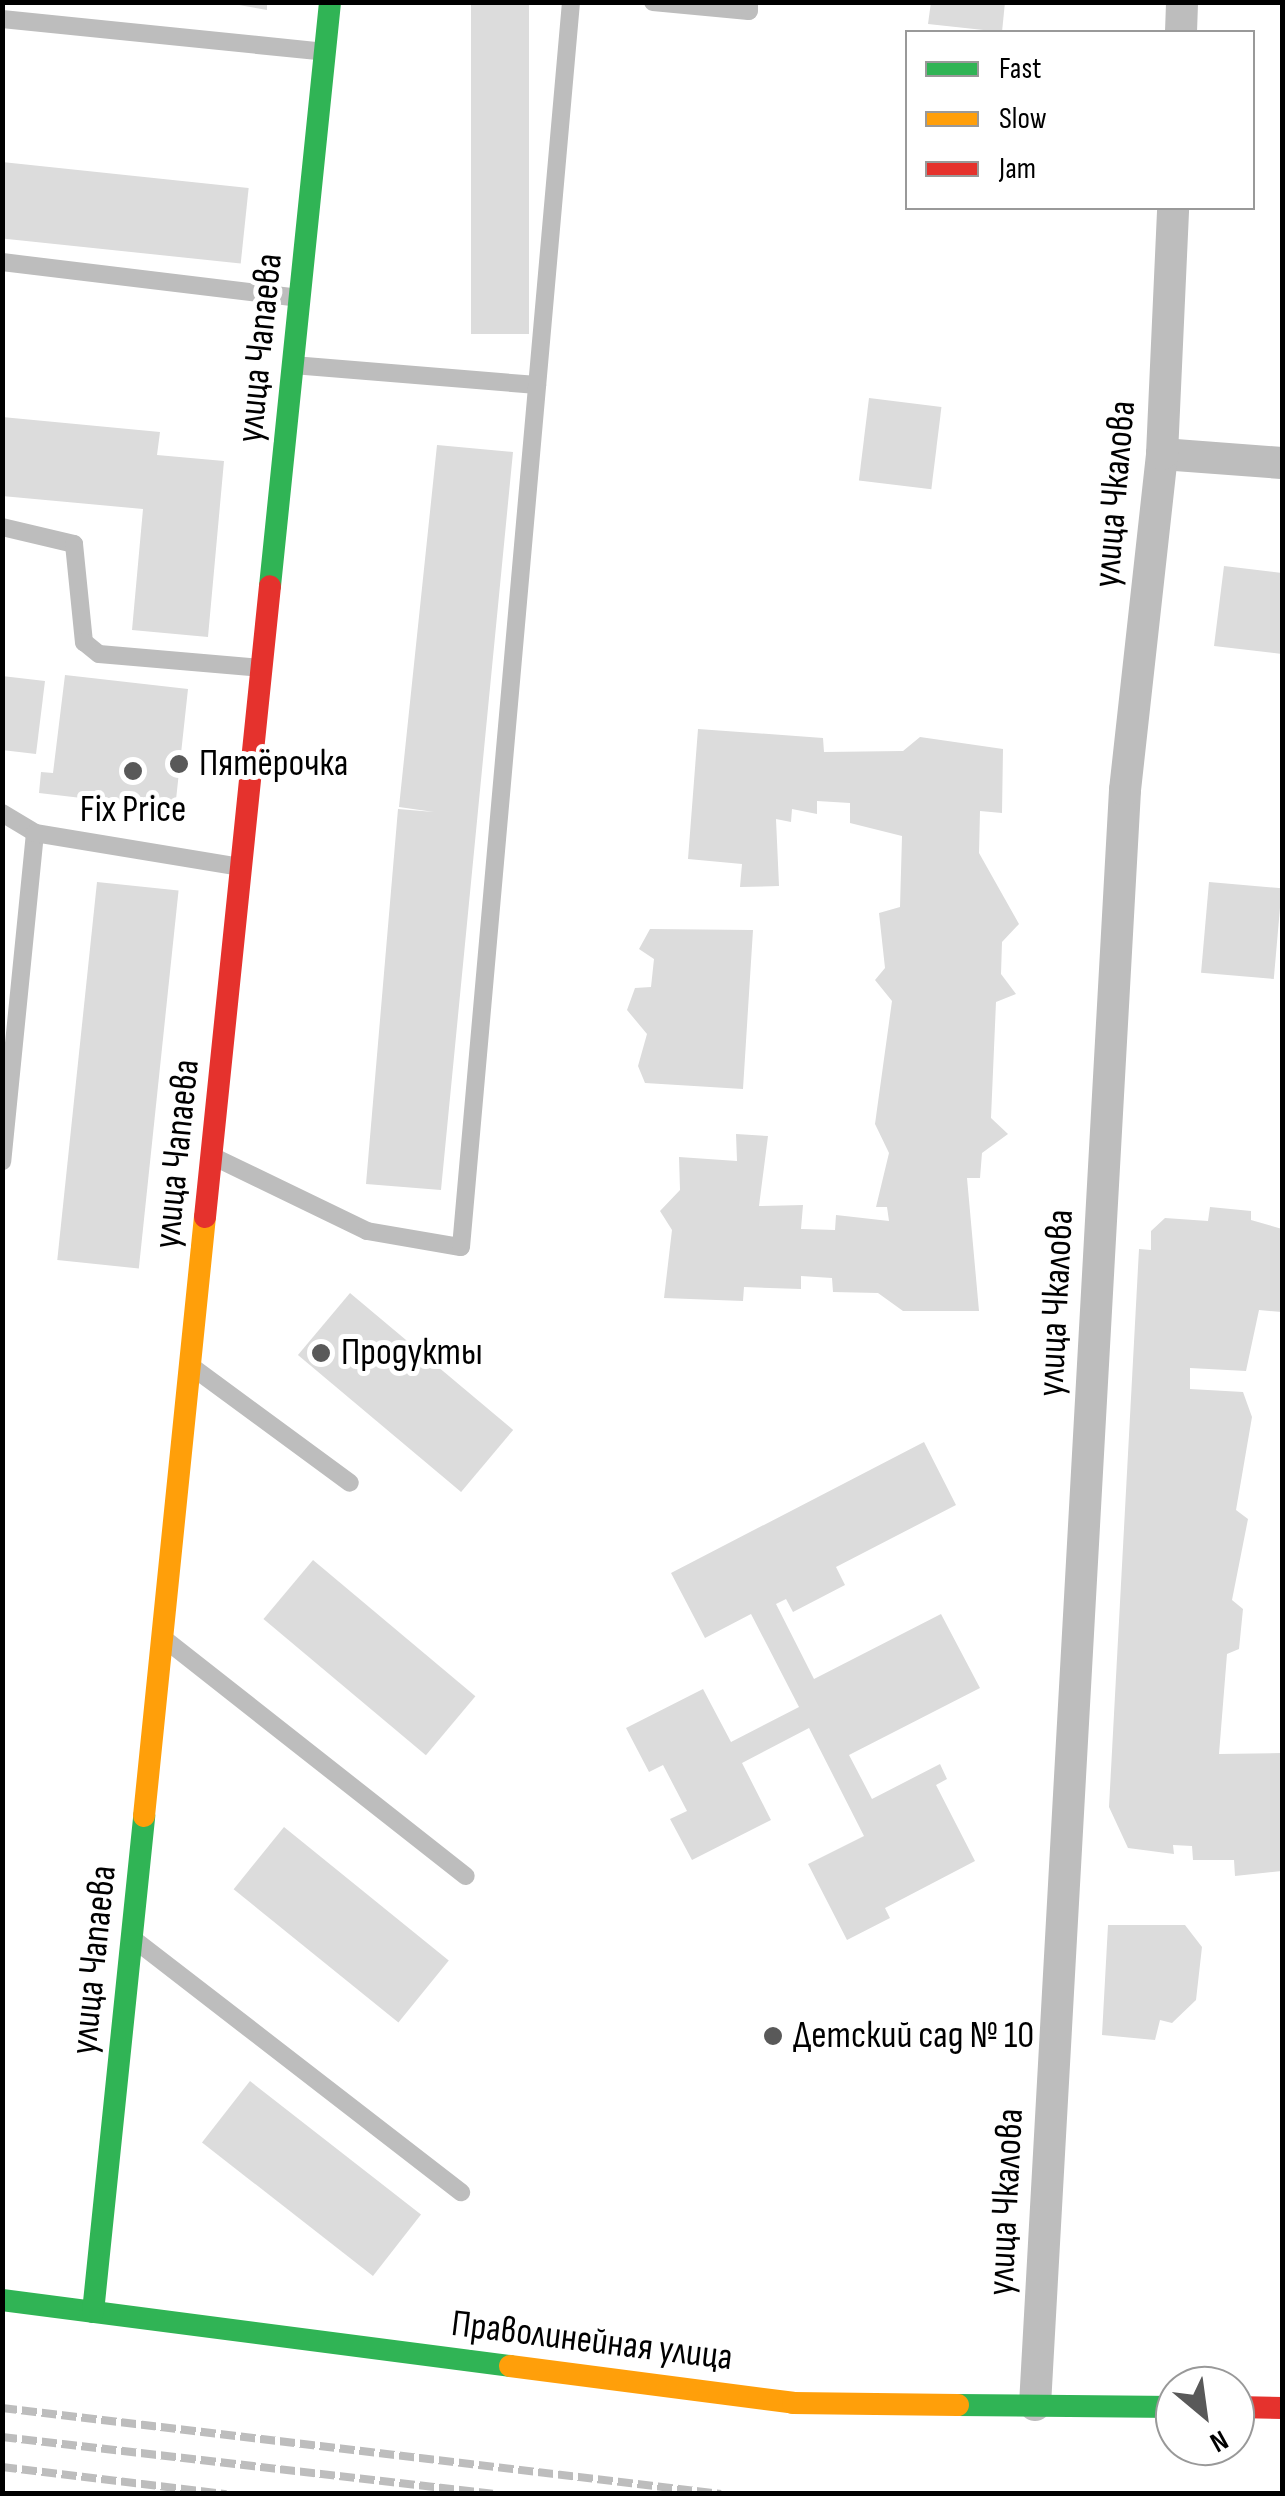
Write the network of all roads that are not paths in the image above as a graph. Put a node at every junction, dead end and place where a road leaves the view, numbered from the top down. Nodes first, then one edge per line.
1 (330, 2) edge
2 (571, 2) edge
3 (652, 2) edge
4 (750, 2) edge
5 (1182, 2) edge
6 (2, 19) edge
7 (1181, 30) edge
8 (325, 52) junction
9 (1173, 210) edge
10 (2, 262) edge
11 (300, 298) junction
12 (293, 365) junction
13 (537, 386) junction
14 (1162, 454) junction
15 (1282, 463) edge
16 (2, 527) edge
17 (262, 668) junction
18 (2, 813) edge
19 (35, 834) junction
20 (242, 867) junction
21 (212, 1156) junction
22 (2, 1161) edge
23 (190, 1366) junction
24 (350, 1483) dead end
25 (162, 1638) junction
26 (466, 1876) dead end
27 (132, 1937) junction
28 (461, 2192) dead end
29 (2, 2300) edge
30 (93, 2312) junction
31 (1035, 2405) junction
32 (1155, 2406) edge
33 (1255, 2407) edge
34 (1282, 2408) edge

1 - 8 street, улица Чапаева
2 - 13 lane
3 - 4 lane
5 - 7 street
6 - 8 lane
8 - 11 street, улица Чапаева
9 - 14 street, улица Чкалова
10 - 11 lane
11 - 12 street, улица Чапаева
12 - 13 lane
12 - 17 street, улица Чапаева
13 - 21 lane
14 - 15 street
14 - 31 street, улица Чкалова
16 - 17 lane
17 - 20 street, улица Чапаева
18 - 19 lane
19 - 20 lane
19 - 22 lane
20 - 21 street, улица Чапаева
21 - 23 street, улица Чапаева
23 - 24 lane
23 - 25 street, улица Чапаева
25 - 26 lane
25 - 27 street, улица Чапаева
27 - 28 lane
27 - 30 street, улица Чапаева
29 - 30 street, Праволинейная улица
30 - 31 street, Праволинейная улица
31 - 32 street, Праволинейная улица
33 - 34 street

